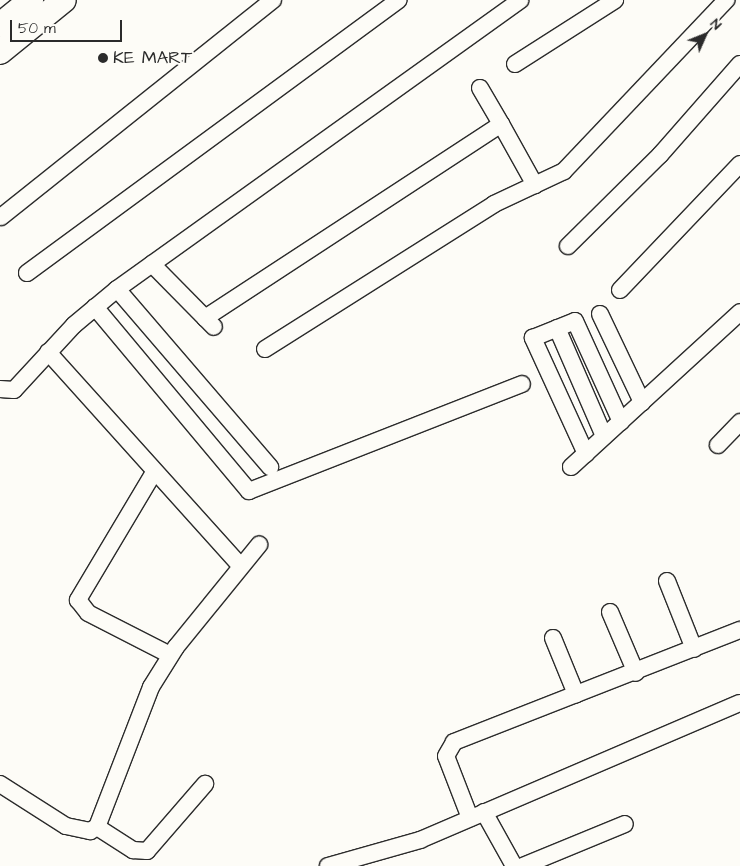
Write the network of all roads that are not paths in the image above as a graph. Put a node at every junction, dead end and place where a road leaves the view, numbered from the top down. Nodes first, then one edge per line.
1 (31, 0) edge
2 (64, 0) edge
3 (273, 0) edge
4 (399, 0) edge
5 (520, 0) edge
6 (615, 0) edge
7 (726, 0) edge
8 (0, 25) edge
9 (0, 52) edge
10 (515, 64) dead end
11 (740, 64) edge
12 (480, 88) dead end
13 (501, 124) junction
14 (740, 164) edge
15 (535, 184) junction
16 (1, 217) edge
17 (568, 246) dead end
18 (152, 264) junction
19 (27, 273) dead end
20 (117, 289) junction
21 (620, 290) dead end
22 (95, 307) junction
23 (740, 312) edge
24 (600, 314) dead end
25 (557, 328) junction
26 (265, 349) dead end
27 (48, 352) junction
28 (522, 384) dead end
29 (0, 389) edge
30 (642, 402) junction
31 (621, 422) junction
32 (740, 422) edge
33 (604, 436) junction
34 (718, 445) dead end
35 (586, 454) junction
36 (270, 467) dead end
37 (571, 467) dead end
38 (153, 474) junction
39 (259, 545) dead end
40 (241, 566) junction
41 (667, 581) dead end
42 (610, 612) dead end
43 (740, 630) edge
44 (553, 638) dead end
45 (694, 649) junction
46 (170, 655) junction
47 (636, 673) junction
48 (576, 694) junction
49 (740, 703) edge
50 (0, 784) edge
51 (205, 784) dead end
52 (477, 815) junction
53 (625, 824) dead end
54 (97, 827) junction
55 (328, 866) edge
56 (523, 866) edge

1 - 8 highway
2 - 9 highway
3 - 16 street
4 - 19 street
5 - 18 street
6 - 10 street
7 - 15 street
11 - 17 street
12 - 13 street
13 - 15 street
13 - 18 street
14 - 21 street
15 - 26 street
18 - 20 street
20 - 22 street
20 - 36 street
22 - 27 street
22 - 28 street
23 - 30 street
24 - 30 street
25 - 31 street
25 - 33 street
25 - 35 street
27 - 29 street
27 - 38 street
30 - 31 street
31 - 33 street
32 - 34 street
33 - 35 street
35 - 37 street
38 - 40 street
38 - 46 street
39 - 40 street
40 - 46 street
41 - 45 street
42 - 47 street
43 - 45 street
44 - 48 street
45 - 47 street
46 - 54 street
47 - 48 street
48 - 52 street
49 - 52 street
50 - 54 street
51 - 54 street
52 - 55 street
52 - 56 street
53 - 56 street

